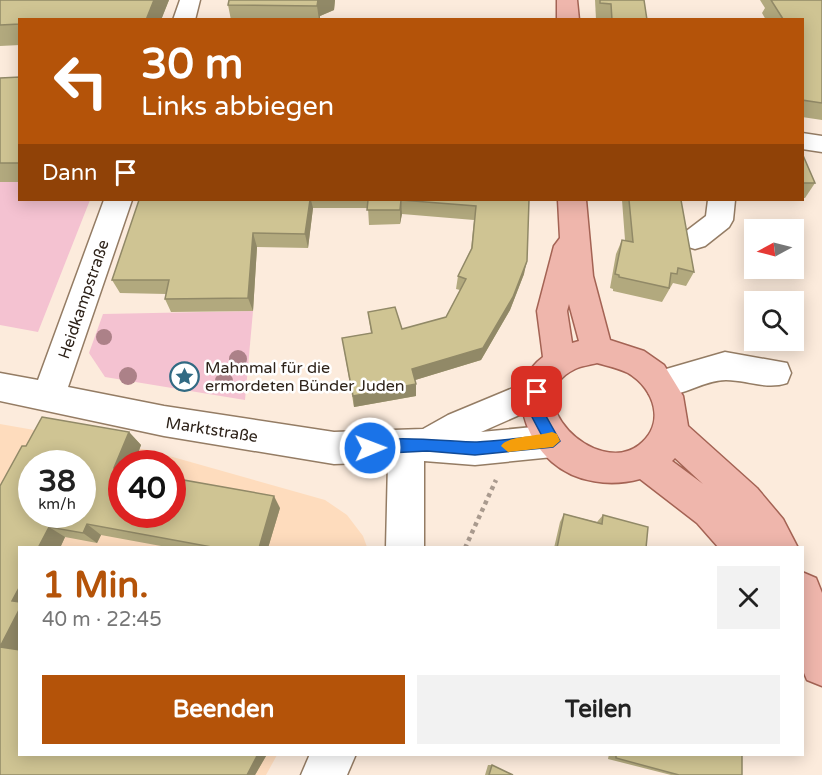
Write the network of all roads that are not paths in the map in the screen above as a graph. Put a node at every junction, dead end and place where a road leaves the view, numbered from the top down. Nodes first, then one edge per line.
1 (190, 0) edge
2 (567, 0) edge
3 (185, 18) edge
4 (568, 18) edge
5 (804, 141) edge
6 (822, 144) edge
7 (118, 201) edge
8 (572, 201) edge
9 (722, 201) edge
10 (572, 230) junction
11 (695, 239) dead end
12 (597, 351) junction
13 (559, 360) junction
14 (775, 373) dead end
15 (661, 384) junction
16 (0, 387) edge
17 (537, 392) junction
18 (48, 398) junction
19 (671, 432) junction
20 (553, 441) junction
21 (416, 446) junction
22 (645, 462) junction
23 (405, 546) edge
24 (743, 546) edge
25 (778, 546) edge
26 (804, 601) edge
27 (814, 647) edge
28 (333, 756) edge
29 (324, 775) edge

1 - 3 street
2 - 4 main road
5 - 6 street
7 - 18 street, Heidkampstraße
8 - 10 main road
9 - 11 street
10 - 12 main road
10 - 13 main road
12 - 13 main road
12 - 15 main road
13 - 17 main road
14 - 15 street
15 - 19 main road
16 - 18 street, Marktstraße
17 - 20 main road
17 - 21 street, Marktstraße
18 - 21 street, Marktstraße
19 - 22 main road
19 - 25 main road
20 - 21 street, Marktstraße
20 - 22 main road
21 - 23 street
22 - 24 main road
26 - 27 main road
28 - 29 street

